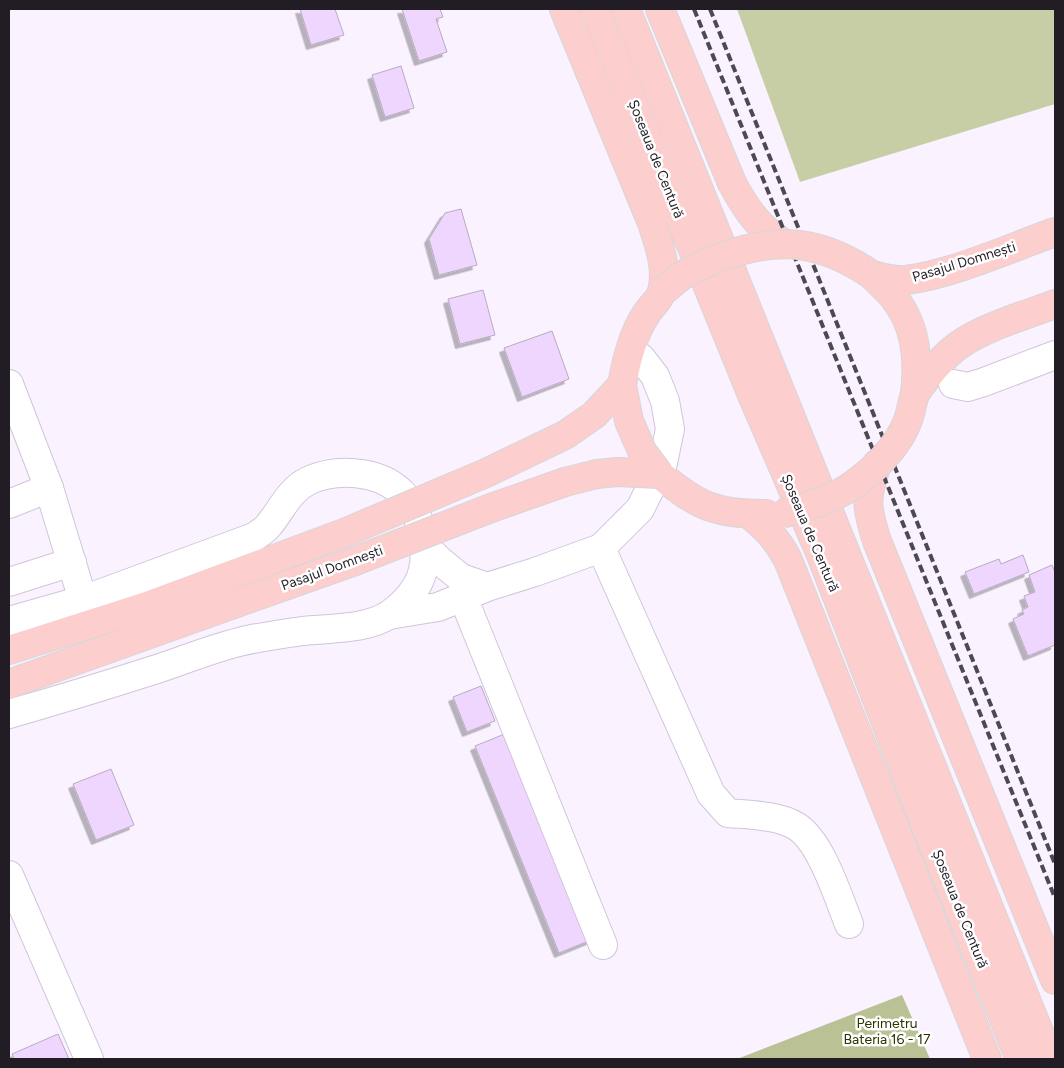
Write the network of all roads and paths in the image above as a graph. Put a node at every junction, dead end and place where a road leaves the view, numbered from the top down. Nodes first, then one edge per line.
1 (564, 9) edge
2 (595, 9) edge
3 (626, 9) edge
4 (660, 9) edge
5 (1055, 232) edge
6 (783, 243) junction
7 (872, 275) junction
8 (662, 292) junction
9 (1055, 304) edge
10 (1055, 355) edge
11 (641, 358) dead end
12 (9, 384) edge
13 (953, 384) dead end
14 (622, 385) junction
15 (915, 394) junction
16 (877, 464) junction
17 (659, 474) junction
18 (49, 488) junction
19 (9, 504) edge
20 (748, 514) junction
21 (424, 545) junction
22 (601, 548) junction
23 (72, 562) junction
24 (9, 582) edge
25 (475, 592) junction
26 (83, 600) junction
27 (389, 615) junction
28 (9, 621) edge
29 (9, 650) edge
30 (9, 684) edge
31 (9, 714) edge
32 (9, 876) edge
33 (849, 924) dead end
34 (603, 945) dead end
35 (1055, 980) edge
36 (89, 1059) edge
37 (987, 1059) edge
38 (1020, 1059) edge
39 (1050, 1059) edge

1 - 8 main road
2 - 38 main road, Șoseaua de Centură
3 - 39 main road, Șoseaua de Centură
4 - 6 main road
5 - 7 main road, Pasajul Domnești
6 - 7 main road, Pasajul Domnești, bridge
6 - 8 main road, Pasajul Domnești, bridge
7 - 15 main road, Pasajul Domnești
8 - 14 main road, Pasajul Domnești
9 - 15 main road, Pasajul Domnești
10 - 13 street
11 - 22 street
12 - 18 street
14 - 17 main road, Pasajul Domnești, bridge
14 - 29 main road, Pasajul Domnești, bridge
15 - 16 main road, Pasajul Domnești, bridge
16 - 20 main road, Pasajul Domnești, bridge
16 - 35 main road
17 - 20 main road, Pasajul Domnești
17 - 30 main road, Pasajul Domnești, bridge
18 - 19 street
18 - 23 street
20 - 37 main road
21 - 25 street
21 - 26 street
21 - 27 street
22 - 25 street
22 - 33 street
23 - 24 street
23 - 26 street
25 - 27 street
25 - 34 street
26 - 28 street
27 - 31 street
32 - 36 street

